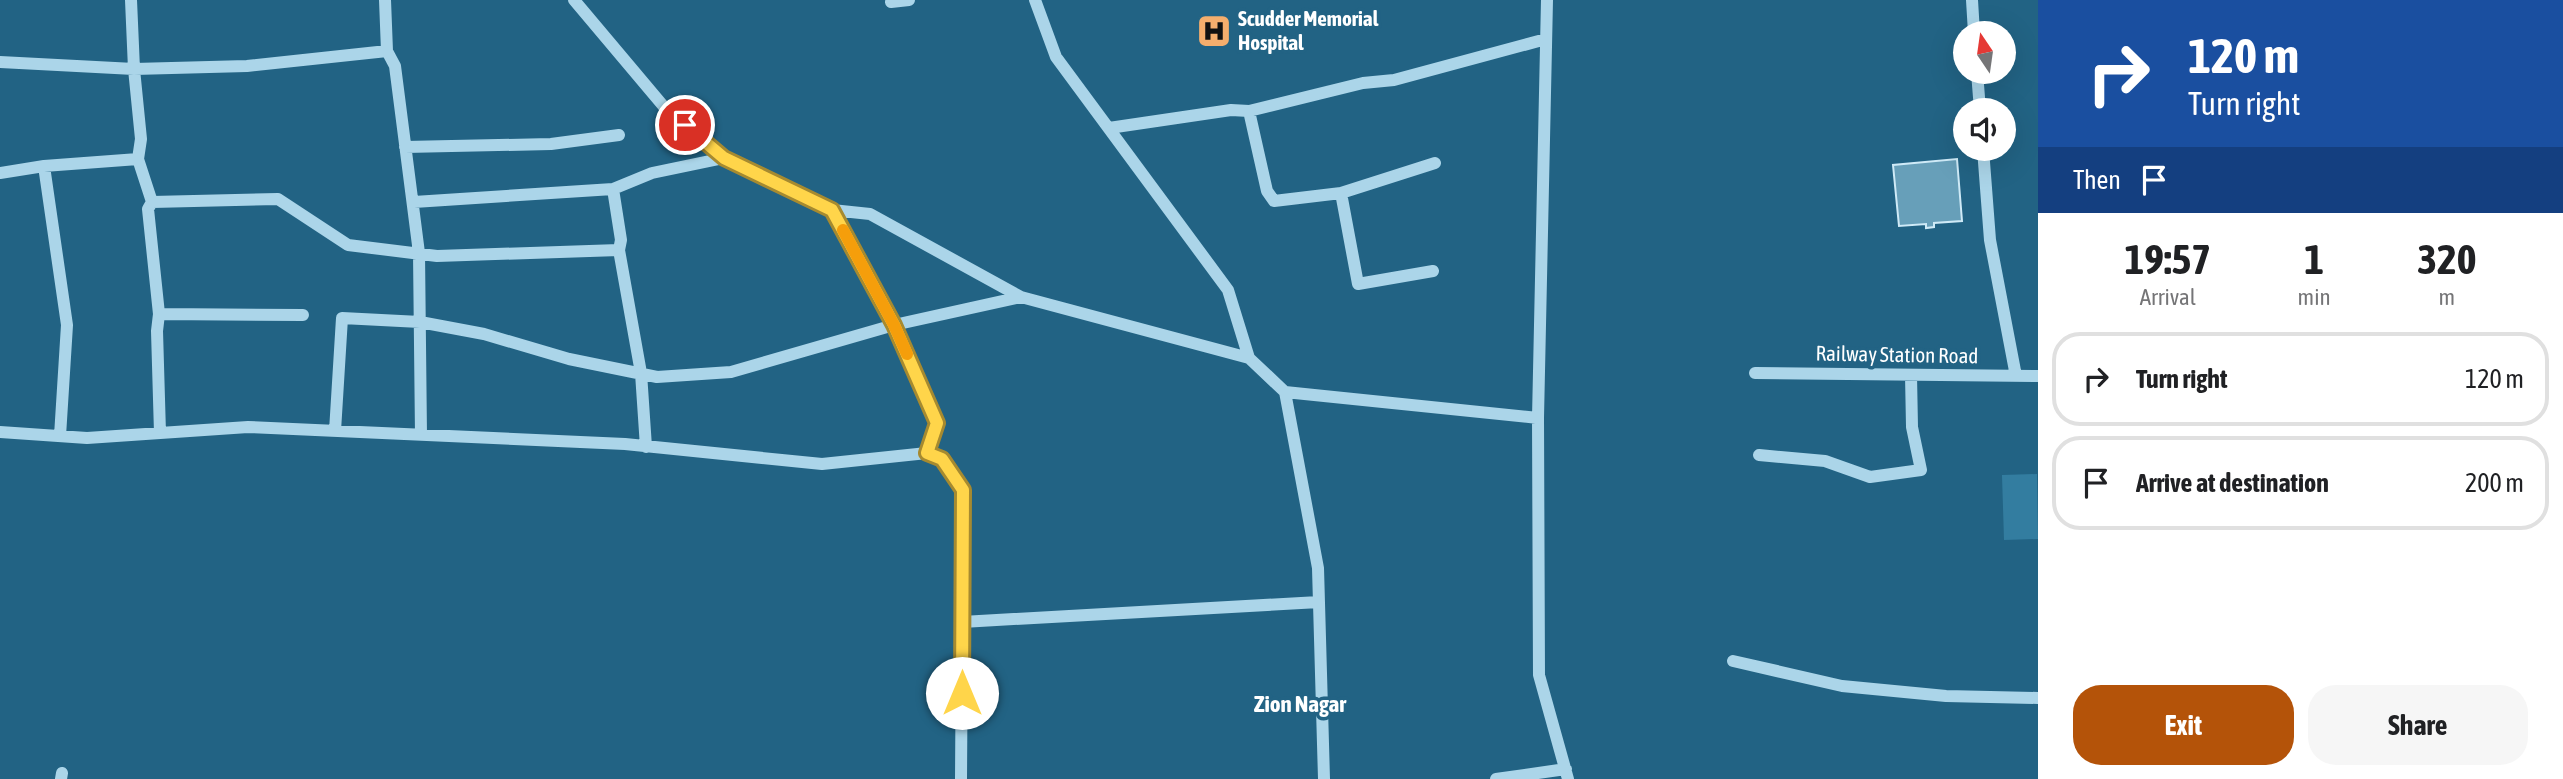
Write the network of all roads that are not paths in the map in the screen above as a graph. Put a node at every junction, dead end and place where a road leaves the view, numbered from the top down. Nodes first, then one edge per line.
1 (131, 0) edge
2 (384, 0) edge
3 (574, 0) edge
4 (909, 0) edge
5 (1035, 0) edge
6 (1547, 0) edge
7 (1972, 0) edge
8 (891, 2) dead end
9 (1973, 21) edge
10 (1546, 39) junction
11 (387, 51) junction
12 (0, 62) edge
13 (134, 69) junction
14 (1249, 111) junction
15 (1109, 128) junction
16 (619, 135) dead end
17 (405, 147) junction
18 (724, 158) junction
19 (138, 159) junction
20 (1984, 161) edge
21 (1434, 163) dead end
22 (44, 166) junction
23 (0, 173) edge
24 (613, 189) junction
25 (1341, 192) junction
26 (152, 202) junction
27 (414, 202) junction
28 (832, 210) junction
29 (619, 250) junction
30 (419, 253) junction
31 (1433, 271) dead end
32 (1021, 297) junction
33 (159, 314) junction
34 (303, 315) dead end
35 (420, 322) junction
36 (894, 325) junction
37 (1249, 358) junction
38 (641, 373) junction
39 (1755, 373) dead end
40 (1911, 375) junction
41 (2015, 376) junction
42 (2038, 376) edge
43 (1285, 392) junction
44 (1538, 418) junction
45 (335, 431) junction
46 (0, 432) edge
47 (160, 433) junction
48 (421, 435) junction
49 (60, 436) junction
50 (646, 447) junction
51 (927, 453) junction
52 (1759, 455) dead end
53 (1319, 602) junction
54 (962, 622) junction
55 (1733, 661) dead end
56 (2038, 698) edge
57 (1567, 774) edge
58 (961, 779) edge
59 (1324, 779) edge
60 (1496, 779) edge

1 - 13 street
2 - 11 street
3 - 18 street
4 - 8 street
5 - 15 street
6 - 10 street
7 - 9 street
10 - 14 street
10 - 44 street
11 - 13 street
11 - 17 street
12 - 13 street
13 - 19 street
14 - 15 street
14 - 25 street
15 - 37 street
16 - 17 street
17 - 27 street
18 - 24 street
18 - 28 street
19 - 22 street
19 - 26 street
20 - 41 street
21 - 25 street
22 - 23 street
22 - 49 street
24 - 27 street
24 - 29 street
25 - 31 street
26 - 30 street
26 - 33 street
27 - 30 street
28 - 32 street
28 - 36 street
29 - 30 street
29 - 38 street
30 - 35 street
32 - 36 street
32 - 37 street
33 - 34 street
33 - 47 street
35 - 38 street
35 - 45 street
35 - 48 street
36 - 38 street
36 - 51 street
37 - 43 street
38 - 50 street
39 - 40 street, Railway Station Road
40 - 41 street, Railway Station Road
40 - 52 street
41 - 42 street, Railway Station Road
43 - 44 street
43 - 53 street
44 - 57 street
45 - 47 street
45 - 48 street
46 - 49 street
47 - 49 street
48 - 50 street
50 - 51 street
51 - 54 street
53 - 54 street
53 - 59 street
54 - 58 street
55 - 56 street
57 - 60 street

